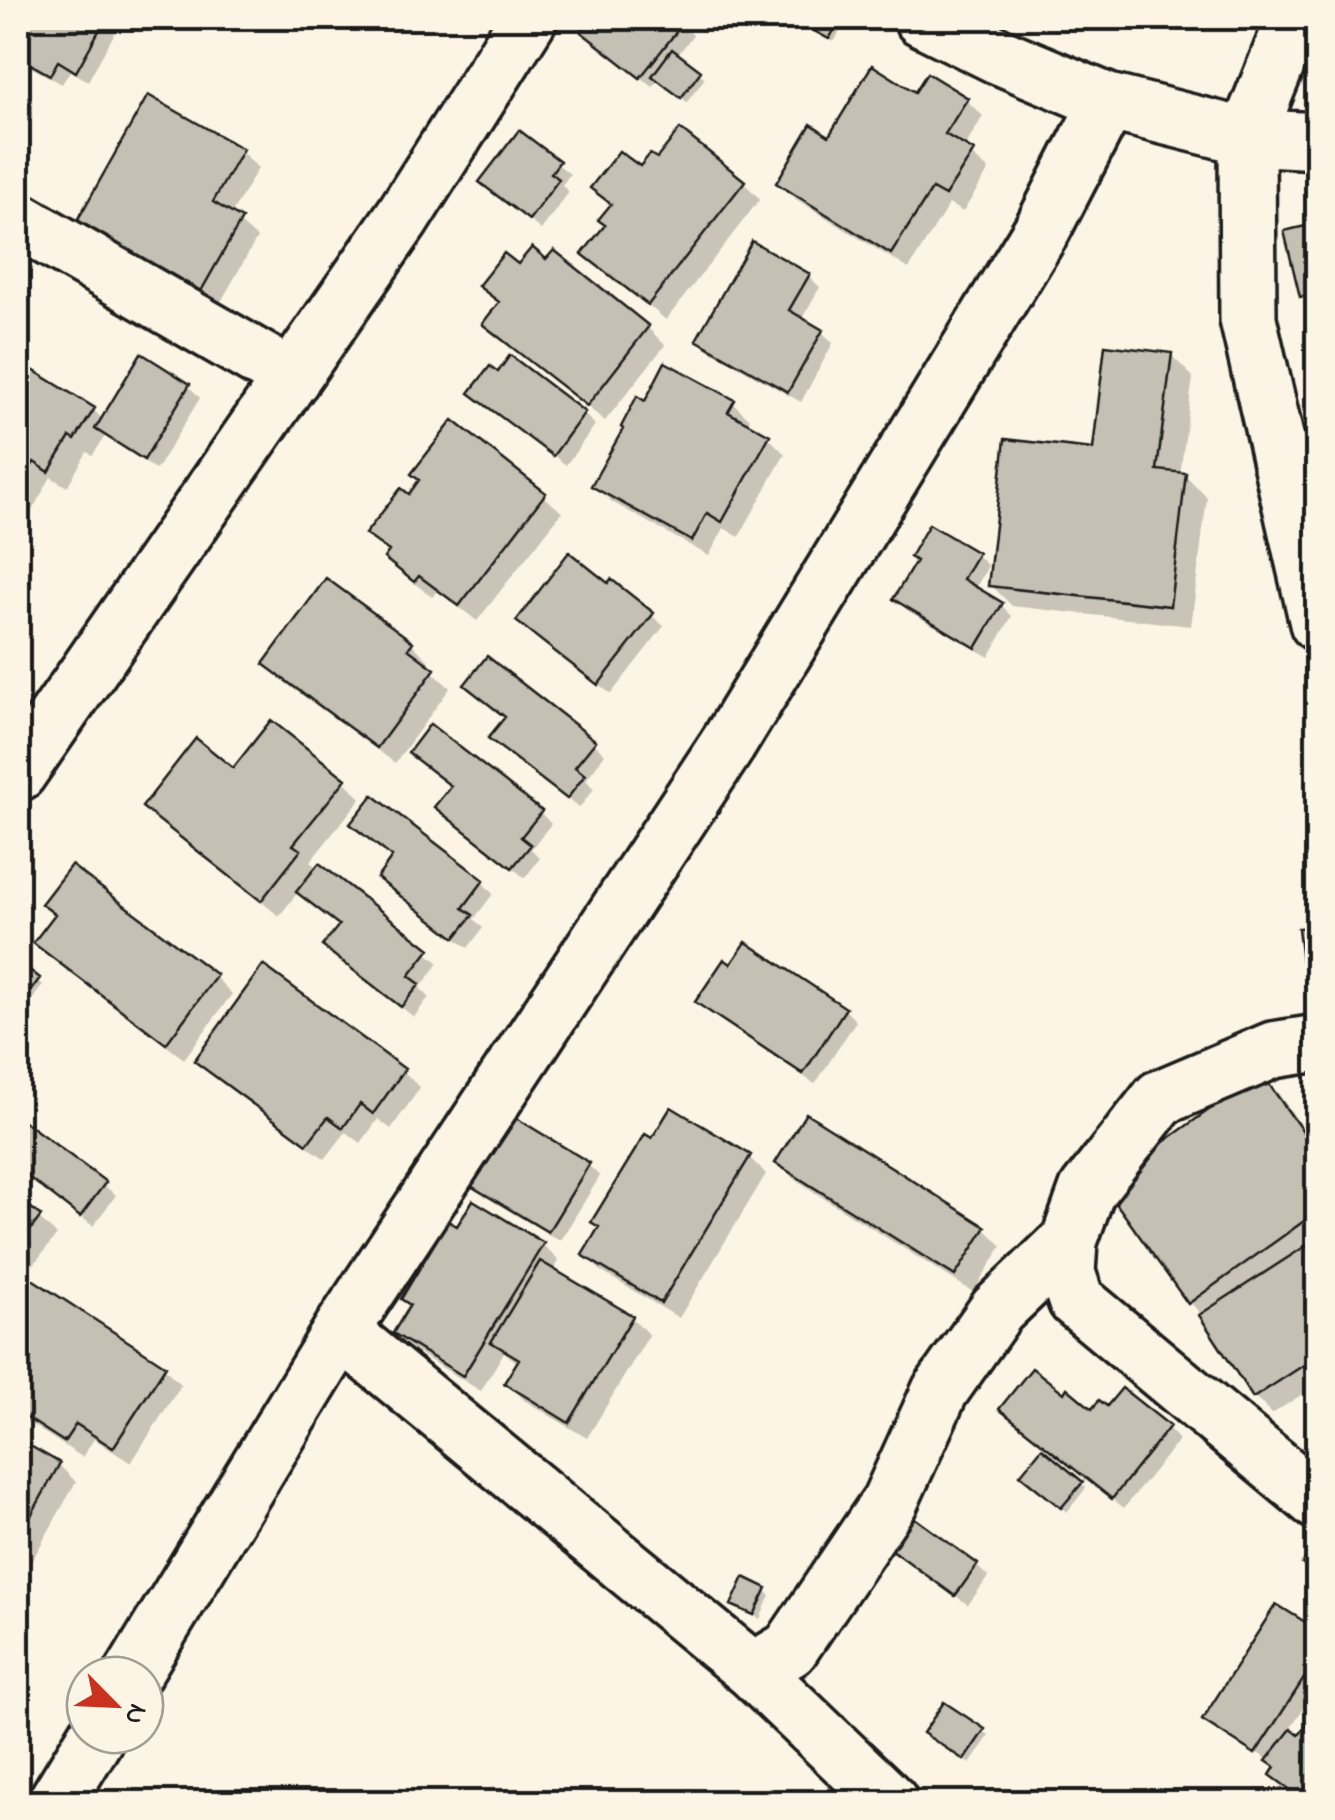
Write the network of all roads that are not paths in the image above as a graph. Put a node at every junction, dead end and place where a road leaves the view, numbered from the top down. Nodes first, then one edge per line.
1 (529, 18) edge
2 (922, 18) edge
3 (1295, 18) edge
4 (1108, 102) junction
5 (1247, 137) junction
6 (1318, 141) edge
7 (18, 220) edge
8 (292, 378) junction
9 (1318, 623) edge
10 (18, 774) edge
11 (1318, 1043) edge
12 (1069, 1241) junction
13 (341, 1331) junction
14 (1318, 1502) edge
15 (144, 1655) edge
16 (753, 1671) junction
17 (890, 1802) edge

1 - 8 street
2 - 4 street
3 - 5 street
4 - 5 street
4 - 13 street
5 - 6 street
5 - 9 street
7 - 8 street
8 - 10 street
11 - 12 street
12 - 14 street
12 - 16 street
13 - 15 street
13 - 16 street
16 - 17 street

